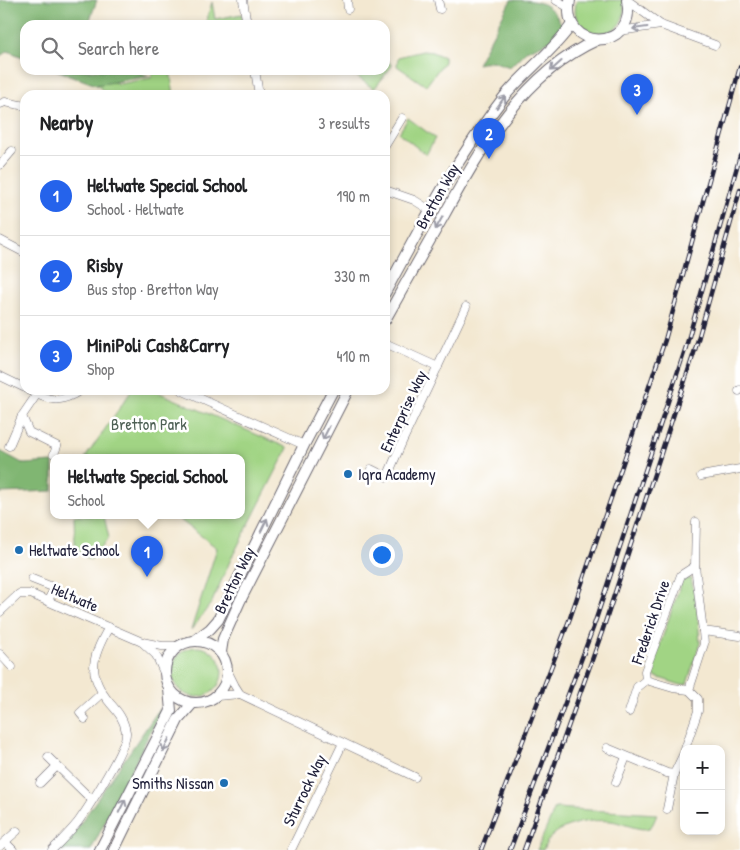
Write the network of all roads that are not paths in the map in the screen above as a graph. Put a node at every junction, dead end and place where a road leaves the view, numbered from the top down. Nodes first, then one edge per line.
1 (243, 0) edge
2 (347, 0) edge
3 (438, 0) edge
4 (556, 0) edge
5 (627, 0) edge
6 (569, 4) edge
7 (348, 9) dead end
8 (440, 9) dead end
9 (246, 20) edge
10 (572, 24) junction
11 (661, 25) junction
12 (620, 31) junction
13 (597, 40) junction
14 (715, 45) dead end
15 (256, 75) edge
16 (258, 90) edge
17 (0, 104) edge
18 (20, 105) edge
19 (402, 118) dead end
20 (390, 138) edge
21 (12, 151) dead end
22 (0, 165) edge
23 (390, 192) edge
24 (430, 210) junction
25 (0, 240) edge
26 (20, 250) edge
27 (390, 284) edge
28 (466, 307) dead end
29 (390, 311) edge
30 (390, 345) edge
31 (438, 367) junction
32 (0, 376) edge
33 (20, 386) edge
34 (36, 395) edge
35 (40, 395) edge
36 (74, 395) edge
37 (192, 395) edge
38 (330, 395) edge
39 (345, 395) edge
40 (22, 416) junction
41 (304, 445) junction
42 (9, 446) dead end
43 (54, 454) dead end
44 (740, 469) edge
45 (372, 470) dead end
46 (701, 476) dead end
47 (696, 522) dead end
48 (695, 566) junction
49 (32, 579) dead end
50 (48, 600) junction
51 (0, 612) edge
52 (110, 627) junction
53 (703, 631) junction
54 (740, 636) edge
55 (194, 641) junction
56 (142, 642) junction
57 (177, 646) junction
58 (221, 652) junction
59 (0, 654) edge
60 (12, 667) dead end
61 (227, 670) junction
62 (164, 673) junction
63 (646, 680) junction
64 (169, 689) junction
65 (689, 690) junction
66 (102, 693) junction
67 (240, 694) junction
68 (217, 696) junction
69 (192, 704) junction
70 (629, 712) dead end
71 (85, 719) dead end
72 (343, 742) junction
73 (686, 745) edge
74 (608, 748) dead end
75 (48, 757) dead end
76 (626, 757) junction
77 (680, 761) edge
78 (57, 766) junction
79 (674, 774) junction
80 (415, 777) dead end
81 (616, 782) dead end
82 (40, 783) dead end
83 (92, 800) junction
84 (667, 809) dead end
85 (17, 831) dead end
86 (2, 844) edge
87 (12, 850) edge
88 (52, 850) edge
89 (100, 850) edge
90 (114, 850) edge
91 (291, 850) edge

1 - 9 street
2 - 7 street
3 - 8 street
4 - 6 street
5 - 11 street
5 - 12 street
6 - 10 street
10 - 13 street
24 -> 10 street, Bretton Way
11 -> 12 street
11 - 14 street
12 - 13 street, Bretton Way
13 -> 29 street, Bretton Way
15 - 16 street
17 - 18 street
19 - 20 street
21 - 22 street
23 - 24 street
24 - 27 street, Bretton Way
25 - 26 street
28 - 31 street, Enterprise Way
30 - 31 street, Enterprise Way
31 - 45 street, Enterprise Way
32 - 33 street
34 - 40 street
35 - 36 street
37 - 41 street
38 - 41 street, Bretton Way
39 -> 58 street, Bretton Way
40 - 42 street
40 - 43 street
55 -> 41 street, Bretton Way
44 - 46 street
47 - 48 street, Frederick Drive
48 - 53 street, Frederick Drive
48 - 63 street, Frederick Drive
49 - 50 street
50 - 51 street, Heltwate
50 - 52 street, Heltwate
52 - 56 street, Heltwate
52 - 66 street
53 - 54 street
53 - 65 street, Frederick Drive
55 - 57 street
55 - 58 street
56 - 57 street, Heltwate
56 - 62 street, Heltwate
57 - 62 street
58 - 61 street
59 - 60 street
61 - 67 street
61 - 68 street
62 - 64 street
63 - 65 street, Frederick Drive
63 - 70 street
64 - 69 street
89 -> 64 street
65 - 73 street
66 - 71 street
66 - 83 street
67 - 68 street, Sturrock Way
67 - 72 street, Sturrock Way
68 - 69 street
69 -> 90 street
72 - 80 street, Sturrock Way
72 - 91 street, Sturrock Way
74 - 76 street
75 - 78 street
76 - 79 street
76 - 81 street
77 - 79 street
78 - 82 street
78 - 83 street
79 - 84 street
83 - 88 street
85 - 86 street
86 - 87 street

